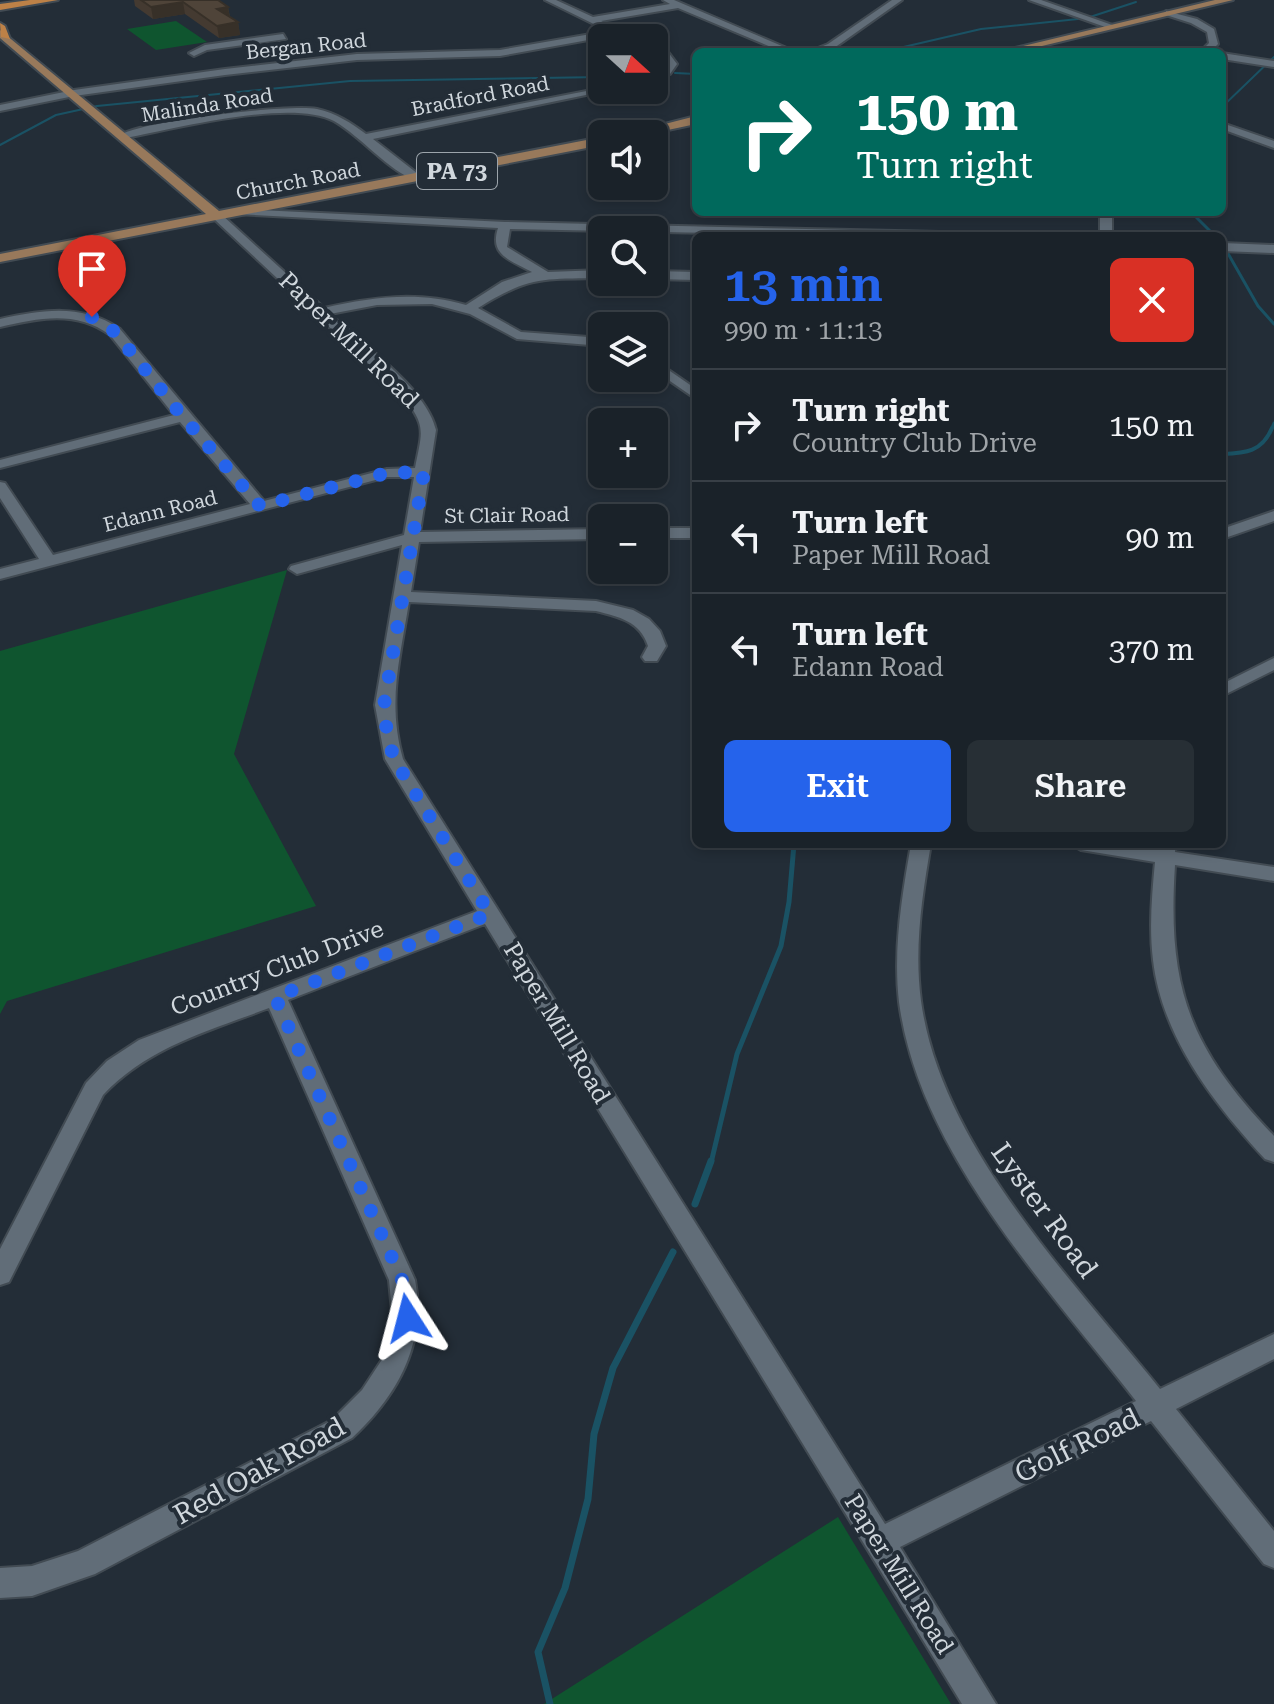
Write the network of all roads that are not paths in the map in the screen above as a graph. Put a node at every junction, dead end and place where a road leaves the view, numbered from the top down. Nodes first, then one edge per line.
1 (53, 0) edge
2 (549, 0) edge
3 (667, 0) edge
4 (898, 0) edge
5 (1033, 0) edge
6 (1218, 0) edge
7 (1228, 0) edge
8 (4, 5) edge
9 (679, 5) junction
10 (1172, 12) junction
11 (591, 20) junction
12 (600, 24) edge
13 (1111, 26) junction
14 (2, 32) edge
15 (283, 37) dead end
16 (588, 37) edge
17 (781, 48) edge
18 (825, 48) edge
19 (1023, 48) edge
20 (1210, 48) edge
21 (1226, 57) edge
22 (204, 59) dead end
23 (1270, 63) edge
24 (214, 65) dead end
25 (225, 72) junction
26 (74, 93) junction
27 (588, 93) edge
28 (0, 108) edge
29 (692, 121) edge
30 (668, 126) edge
31 (1226, 127) edge
32 (125, 135) junction
33 (362, 138) junction
34 (588, 144) edge
35 (1274, 145) edge
36 (418, 179) junction
37 (241, 212) junction
38 (218, 217) junction
39 (505, 225) junction
40 (800, 232) edge
41 (1227, 247) edge
42 (1274, 249) edge
43 (0, 258) edge
44 (543, 274) junction
45 (588, 274) edge
46 (668, 276) edge
47 (676, 276) junction
48 (692, 276) edge
49 (692, 285) edge
50 (468, 309) junction
51 (323, 312) junction
52 (0, 323) edge
53 (588, 342) edge
54 (668, 374) edge
55 (692, 392) edge
56 (183, 417) junction
57 (0, 464) edge
58 (424, 472) junction
59 (0, 486) edge
60 (260, 506) junction
61 (1274, 516) edge
62 (668, 533) edge
63 (692, 533) edge
64 (1226, 533) edge
65 (588, 534) edge
66 (413, 537) junction
67 (48, 560) junction
68 (297, 569) dead end
69 (0, 574) edge
70 (404, 597) junction
71 (651, 657) dead end
72 (1274, 663) edge
73 (1226, 689) edge
74 (920, 848) edge
75 (1137, 848) edge
76 (1165, 850) edge
77 (1274, 874) edge
78 (490, 914) junction
79 (275, 997) junction
80 (1274, 1152) edge
81 (0, 1274) edge
82 (1274, 1346) edge
83 (1156, 1406) junction
84 (880, 1542) junction
85 (1274, 1554) edge
86 (0, 1583) edge
87 (980, 1704) edge

1 - 8 highway
2 - 11 street
3 - 9 street
4 - 18 street
5 - 13 street
6 - 10 main road
7 - 10 main road
9 - 11 street
9 - 17 street
10 - 13 main road
10 - 20 street
11 - 12 street
13 - 19 main road
14 - 26 main road, Paper Mill Road
15 - 22 street
16 - 25 street, Bergan Road
21 - 23 street
24 - 25 street
25 - 26 street, Bergan Road
26 - 28 street, Bergan Road
26 - 32 main road, Paper Mill Road
27 - 33 street, Bradford Road
29 - 30 main road
31 - 35 street
32 - 33 street, Malinda Road
32 - 38 main road, Paper Mill Road
33 - 36 street, Malinda Road
34 - 36 main road, Church Road / PA 73
36 - 37 main road, Church Road / PA 73
37 - 38 main road, Church Road / PA 73
37 - 39 street
38 - 43 main road, Church Road / PA 73
38 - 51 street, Paper Mill Road
39 - 40 street
39 - 44 street
41 - 42 street
44 - 45 street
44 - 50 street
46 - 47 street
47 - 48 street
47 - 49 street
50 - 51 street
50 - 53 street
51 - 58 street, Paper Mill Road
52 - 56 street
54 - 55 street
56 - 57 street
56 - 60 street
58 - 60 street, Edann Road
58 - 66 street, Paper Mill Road
59 - 67 street
60 - 67 street, Edann Road
61 - 64 street
62 - 63 street
65 - 66 street, St Clair Road
66 - 68 street, St Clair Road
66 - 70 street, Paper Mill Road
67 - 69 street, Edann Road
70 - 71 street
70 - 78 street, Paper Mill Road
72 - 73 street
74 - 83 street, Lyster Road
75 - 76 street
76 - 77 street
76 - 80 street
78 - 79 street, Country Club Drive
78 - 84 street, Paper Mill Road
79 - 81 street, Country Club Drive
79 - 86 street, Red Oak Road
82 - 83 street, Golf Road
83 - 84 street, Golf Road
83 - 85 street, Lyster Road
84 - 87 street, Paper Mill Road

